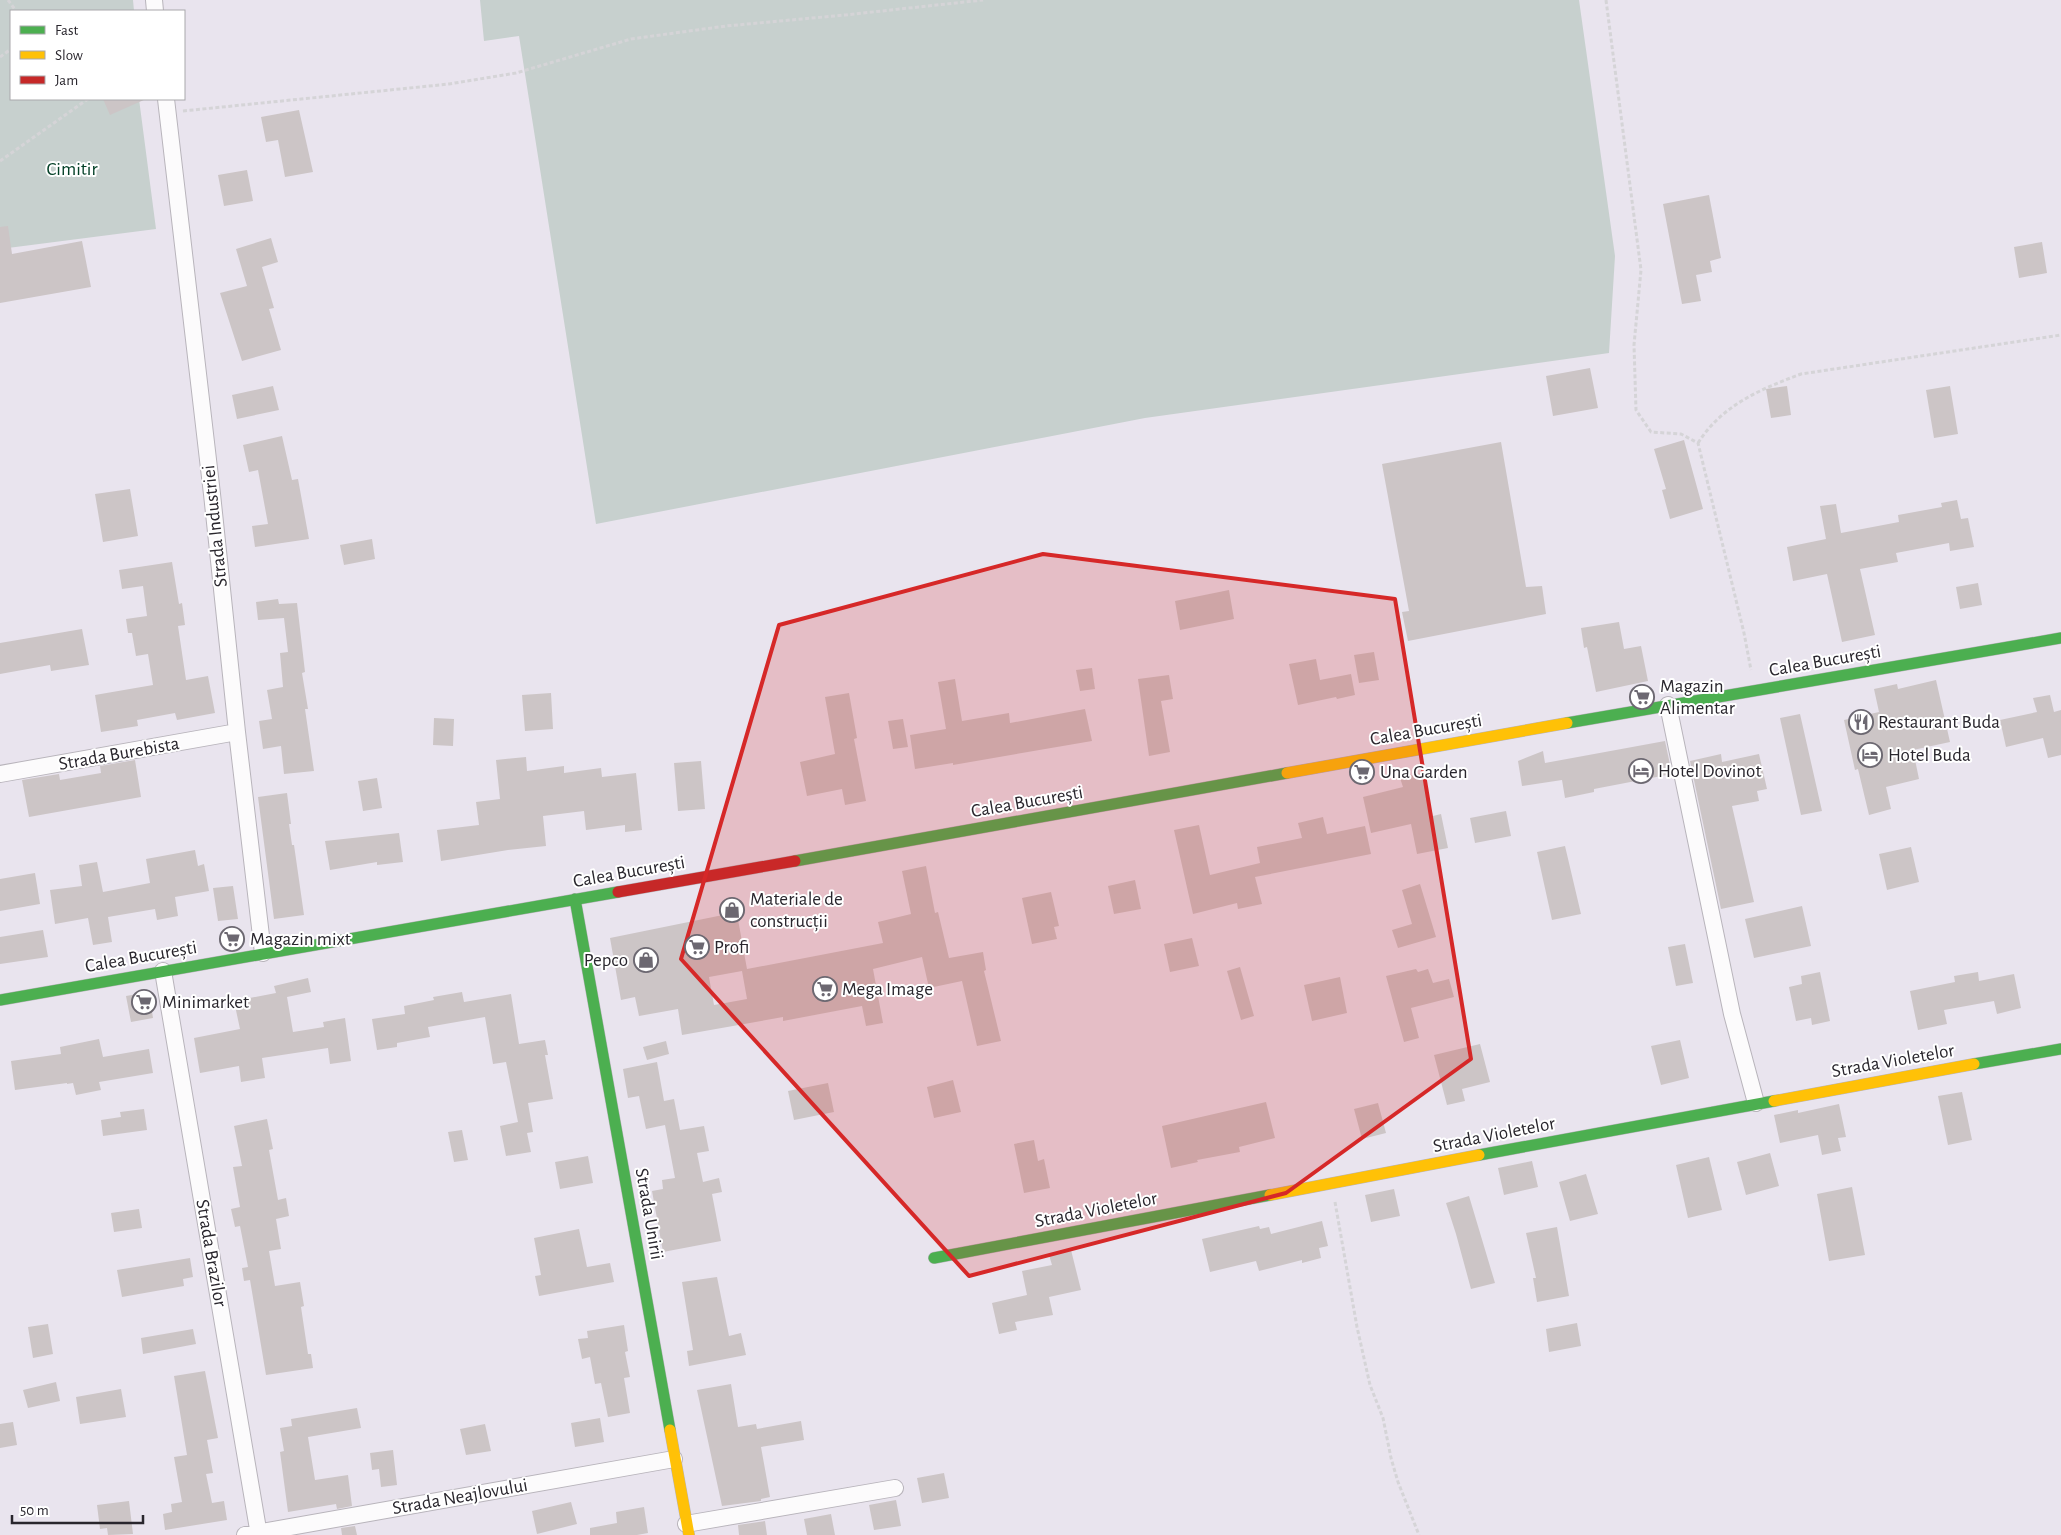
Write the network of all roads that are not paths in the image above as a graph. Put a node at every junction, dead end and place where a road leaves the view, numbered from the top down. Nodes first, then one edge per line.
1 (166, 106) edge
2 (2061, 638) edge
3 (1668, 705) junction
4 (237, 732) junction
5 (0, 774) edge
6 (575, 899) junction
7 (263, 953) junction
8 (163, 972) junction
9 (0, 1000) edge
10 (2061, 1049) edge
11 (1756, 1102) junction
12 (934, 1258) dead end
13 (674, 1459) junction
14 (895, 1488) dead end
15 (688, 1530) edge
16 (255, 1534) edge

1 - 4 street, Strada Industriei
2 - 3 main road, Calea București
3 - 6 main road, Calea București
3 - 11 street
4 - 5 street, Strada Burebista
4 - 7 street, Strada Industriei
6 - 7 main road, Calea București
6 - 13 main road, Strada Unirii
7 - 8 main road, Calea București
8 - 9 main road, Calea București
8 - 16 street, Strada Brazilor
10 - 11 main road, Strada Violetelor
11 - 12 main road, Strada Violetelor
13 - 15 main road, Strada Unirii
13 - 16 street, Strada Neajlovului
14 - 15 street

